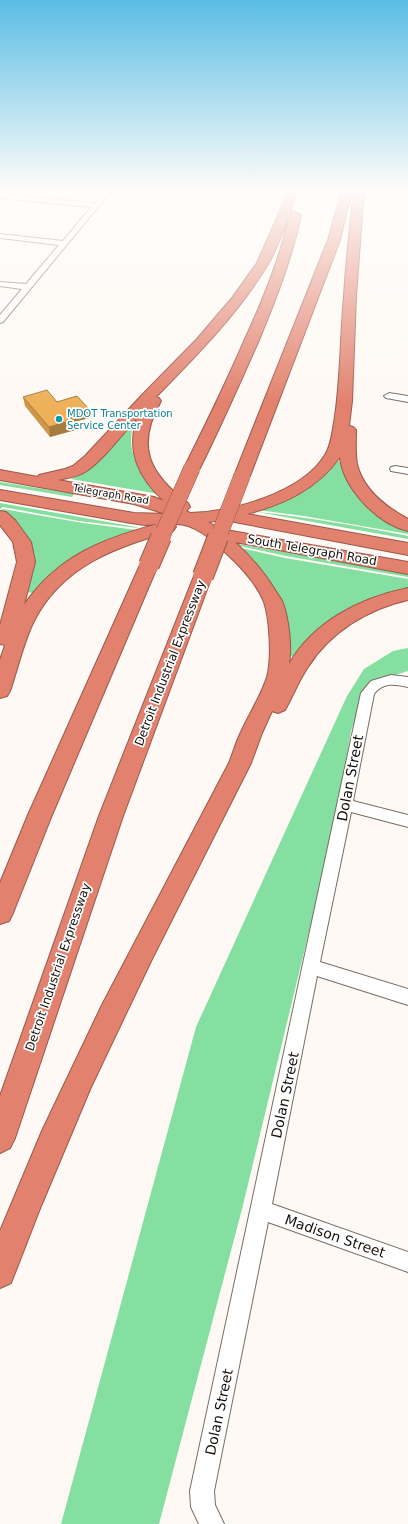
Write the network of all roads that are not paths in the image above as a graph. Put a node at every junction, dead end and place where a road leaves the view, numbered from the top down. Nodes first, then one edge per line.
1 (50, 261) edge
2 (264, 261) edge
3 (283, 261) edge
4 (326, 261) edge
5 (353, 261) edge
6 (0, 284) edge
7 (28, 287) junction
8 (0, 320) edge
9 (165, 381) junction
10 (389, 396) dead end
11 (408, 399) edge
12 (345, 401) junction
13 (395, 470) dead end
14 (408, 472) edge
15 (0, 475) edge
16 (26, 479) junction
17 (0, 495) edge
18 (222, 515) junction
19 (0, 516) edge
20 (131, 518) junction
21 (198, 520) junction
22 (262, 522) junction
23 (171, 525) junction
24 (408, 526) edge
25 (408, 549) edge
26 (408, 568) edge
27 (408, 594) edge
28 (0, 675) edge
29 (408, 682) edge
30 (0, 691) edge
31 (240, 763) junction
32 (345, 804) junction
33 (408, 821) edge
34 (0, 913) edge
35 (312, 967) junction
36 (408, 997) edge
37 (0, 1138) edge
38 (261, 1210) junction
39 (408, 1262) edge
40 (0, 1272) edge
41 (209, 1519) edge

1 - 7 street
2 - 9 highway
3 - 34 highway, bridge
4 - 37 highway, Detroit Industrial Expressway, bridge
5 - 12 highway
6 - 7 street
7 - 8 street
9 - 16 highway
9 - 21 highway
10 - 11 street
12 - 18 highway
12 - 24 highway
13 - 14 street
15 - 16 highway, Telegraph Road
16 - 21 highway, Telegraph Road
17 - 20 highway, Telegraph Road
18 - 21 highway
18 - 22 highway, South Telegraph Road
19 - 28 highway
20 - 21 highway
20 - 23 highway, Telegraph Road
21 - 22 highway
21 - 23 highway, Telegraph Road
21 - 26 highway, South Telegraph Road
21 - 31 highway
22 - 25 highway, South Telegraph Road
23 - 30 highway
27 - 31 highway
29 - 32 street, Dolan Street
31 - 40 highway
32 - 33 street
32 - 35 street, Dolan Street
35 - 36 street
35 - 38 street, Dolan Street
38 - 39 street, Madison Street
38 - 41 street, Dolan Street

